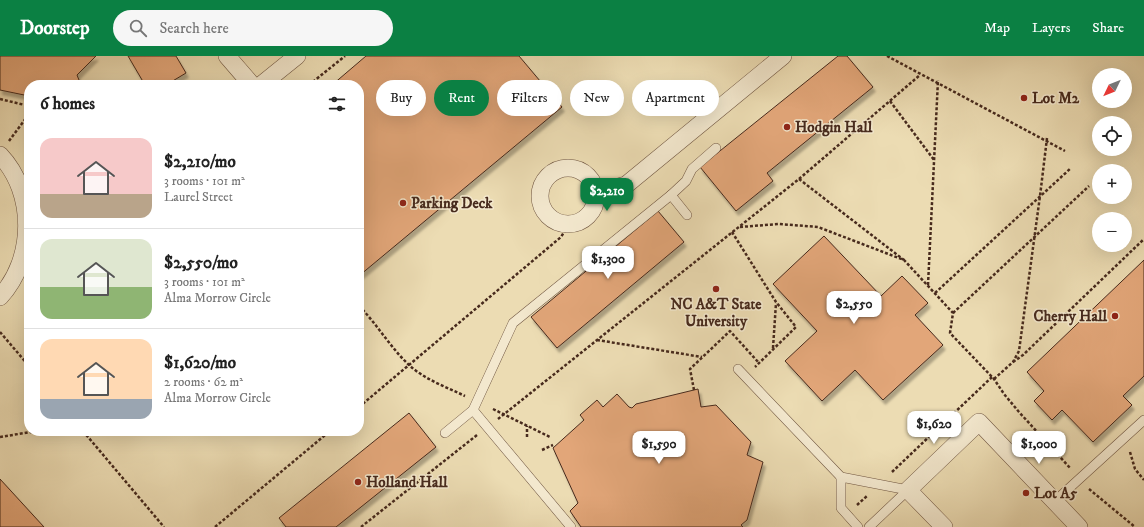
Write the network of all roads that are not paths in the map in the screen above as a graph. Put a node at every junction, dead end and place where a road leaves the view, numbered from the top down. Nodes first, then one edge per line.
1 (227, 56) edge
2 (296, 56) edge
3 (784, 56) edge
4 (248, 80) edge
5 (267, 80) edge
6 (716, 148) dead end
7 (6, 154) edge
8 (24, 174) edge
9 (596, 193) junction
10 (671, 195) junction
11 (24, 203) edge
12 (687, 215) dead end
13 (24, 250) edge
14 (24, 278) edge
15 (5, 292) edge
16 (738, 369) dead end
17 (473, 410) junction
18 (1144, 420) edge
19 (445, 433) dead end
20 (841, 477) junction
21 (908, 490) junction
22 (1054, 502) junction
23 (571, 527) edge
24 (858, 527) edge
25 (869, 527) edge
26 (944, 527) edge
27 (1078, 527) edge

1 - 4 street
2 - 5 street
3 - 9 street
6 - 10 lane
7 - 8 street
7 - 11 street
9 - 9 street
10 - 12 lane
10 - 17 lane
13 - 15 street
14 - 15 street
16 - 20 lane
17 - 19 lane
17 - 23 lane
18 - 22 lane
20 - 21 lane
20 - 24 lane
21 - 22 street
21 - 25 lane
21 - 26 street
22 - 27 street

